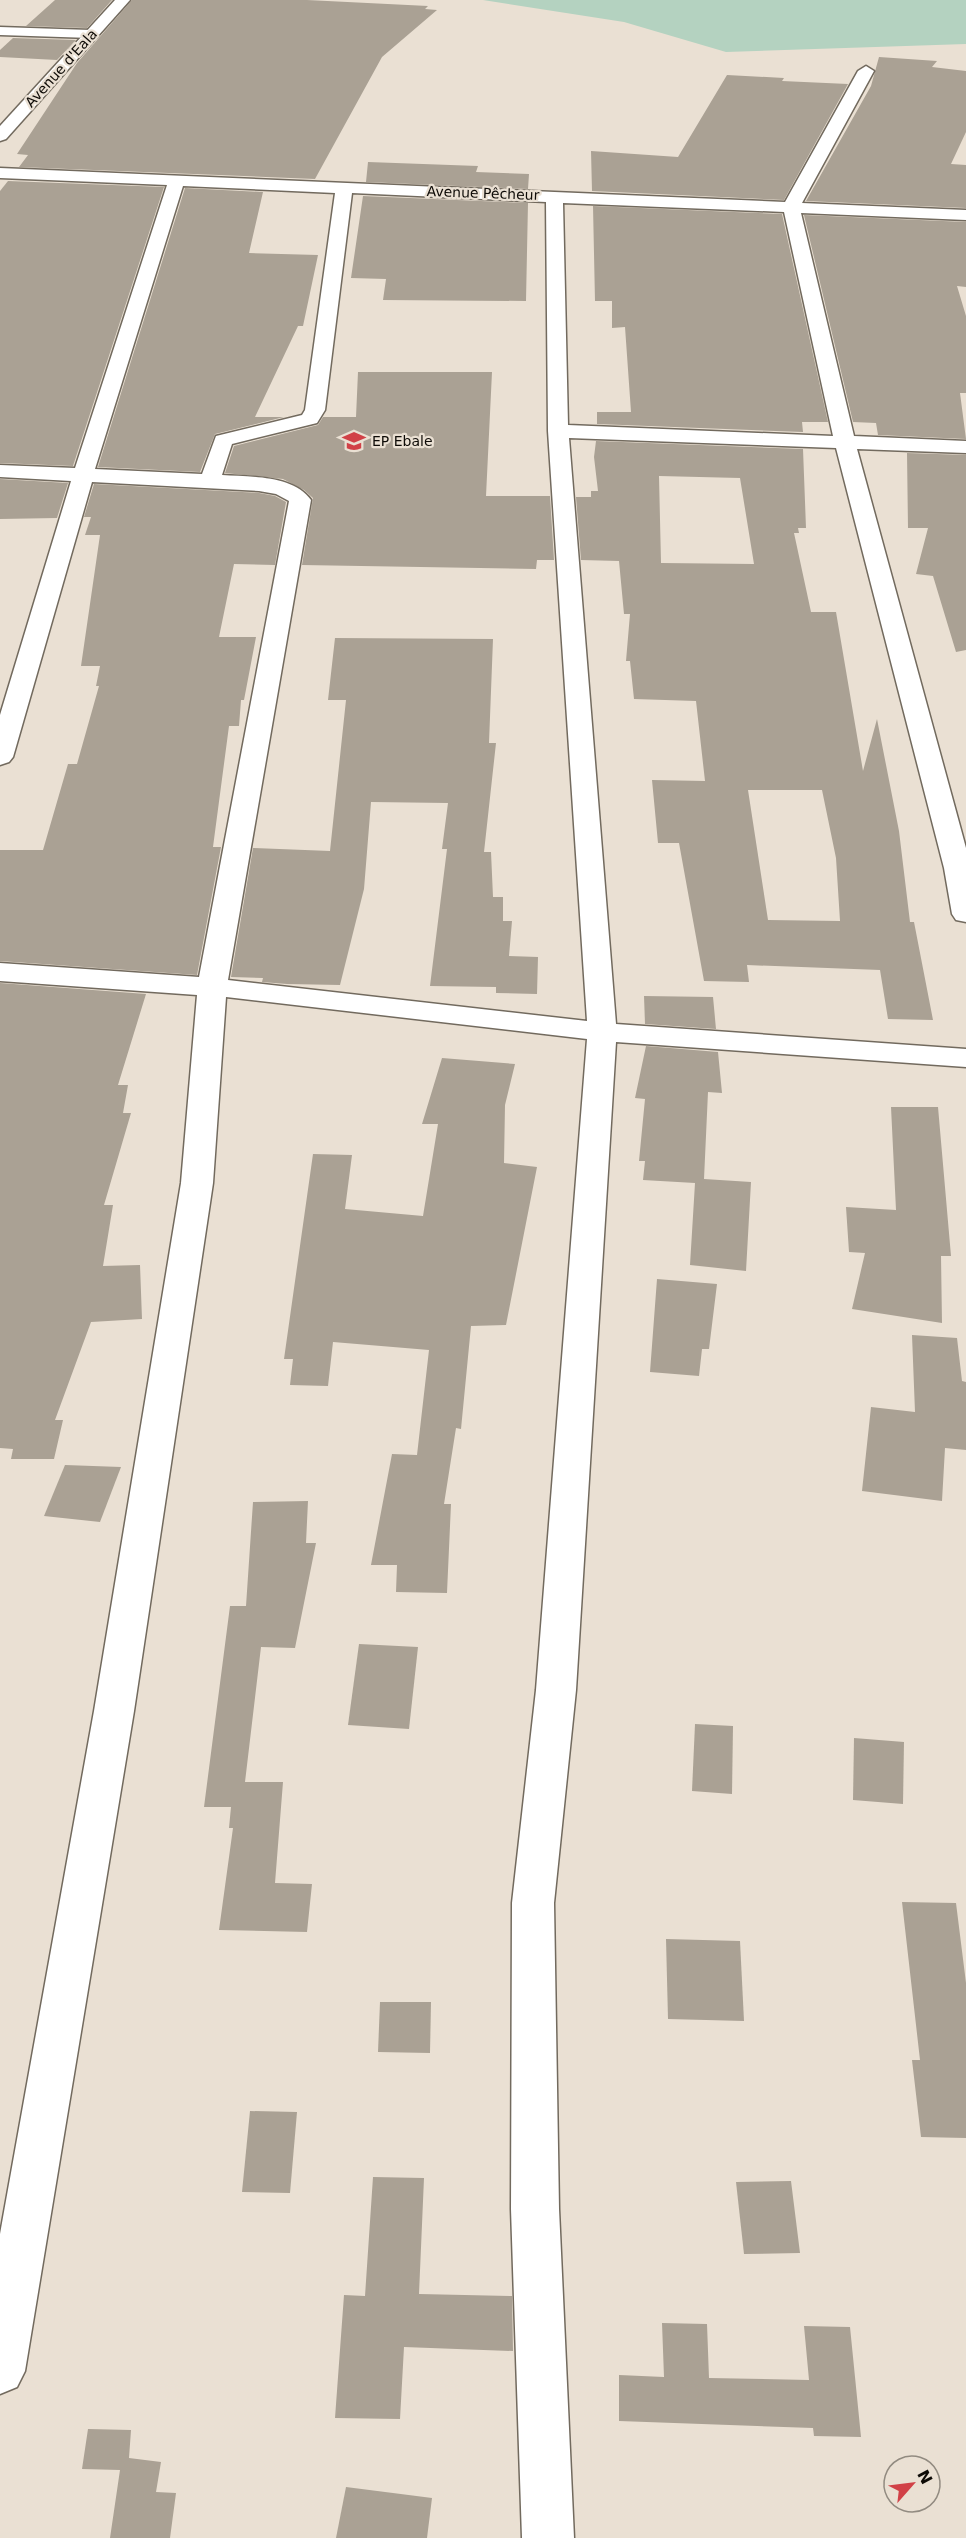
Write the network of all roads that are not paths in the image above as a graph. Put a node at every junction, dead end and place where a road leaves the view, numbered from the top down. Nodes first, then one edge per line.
1 (123, 0) edge
2 (0, 31) edge
3 (91, 34) junction
4 (866, 71) dead end
5 (0, 136) edge
6 (0, 172) edge
7 (177, 179) junction
8 (344, 187) junction
9 (555, 196) junction
10 (791, 207) junction
11 (966, 215) edge
12 (558, 431) junction
13 (844, 443) junction
14 (966, 447) edge
15 (0, 471) edge
16 (83, 475) junction
17 (210, 481) junction
18 (0, 757) edge
19 (966, 914) edge
20 (0, 972) edge
21 (212, 987) junction
22 (602, 1032) junction
23 (966, 1058) edge
24 (0, 2371) edge
25 (548, 2538) edge

1 - 3 street, Avenue d'Eala
2 - 3 street
3 - 5 street, Avenue d'Eala
4 - 10 street
6 - 7 street, Avenue Pêcheur
7 - 8 street, Avenue Pêcheur
7 - 16 street
8 - 9 street, Avenue Pêcheur
8 - 17 street
9 - 10 street, Avenue Pêcheur
9 - 12 street
10 - 11 street, Avenue Pêcheur
10 - 13 street
12 - 13 street
12 - 22 street
13 - 14 street
13 - 19 street
15 - 16 street
16 - 17 street
16 - 18 street
17 - 21 street
20 - 21 street
21 - 22 street
21 - 24 street
22 - 23 street
22 - 25 street

